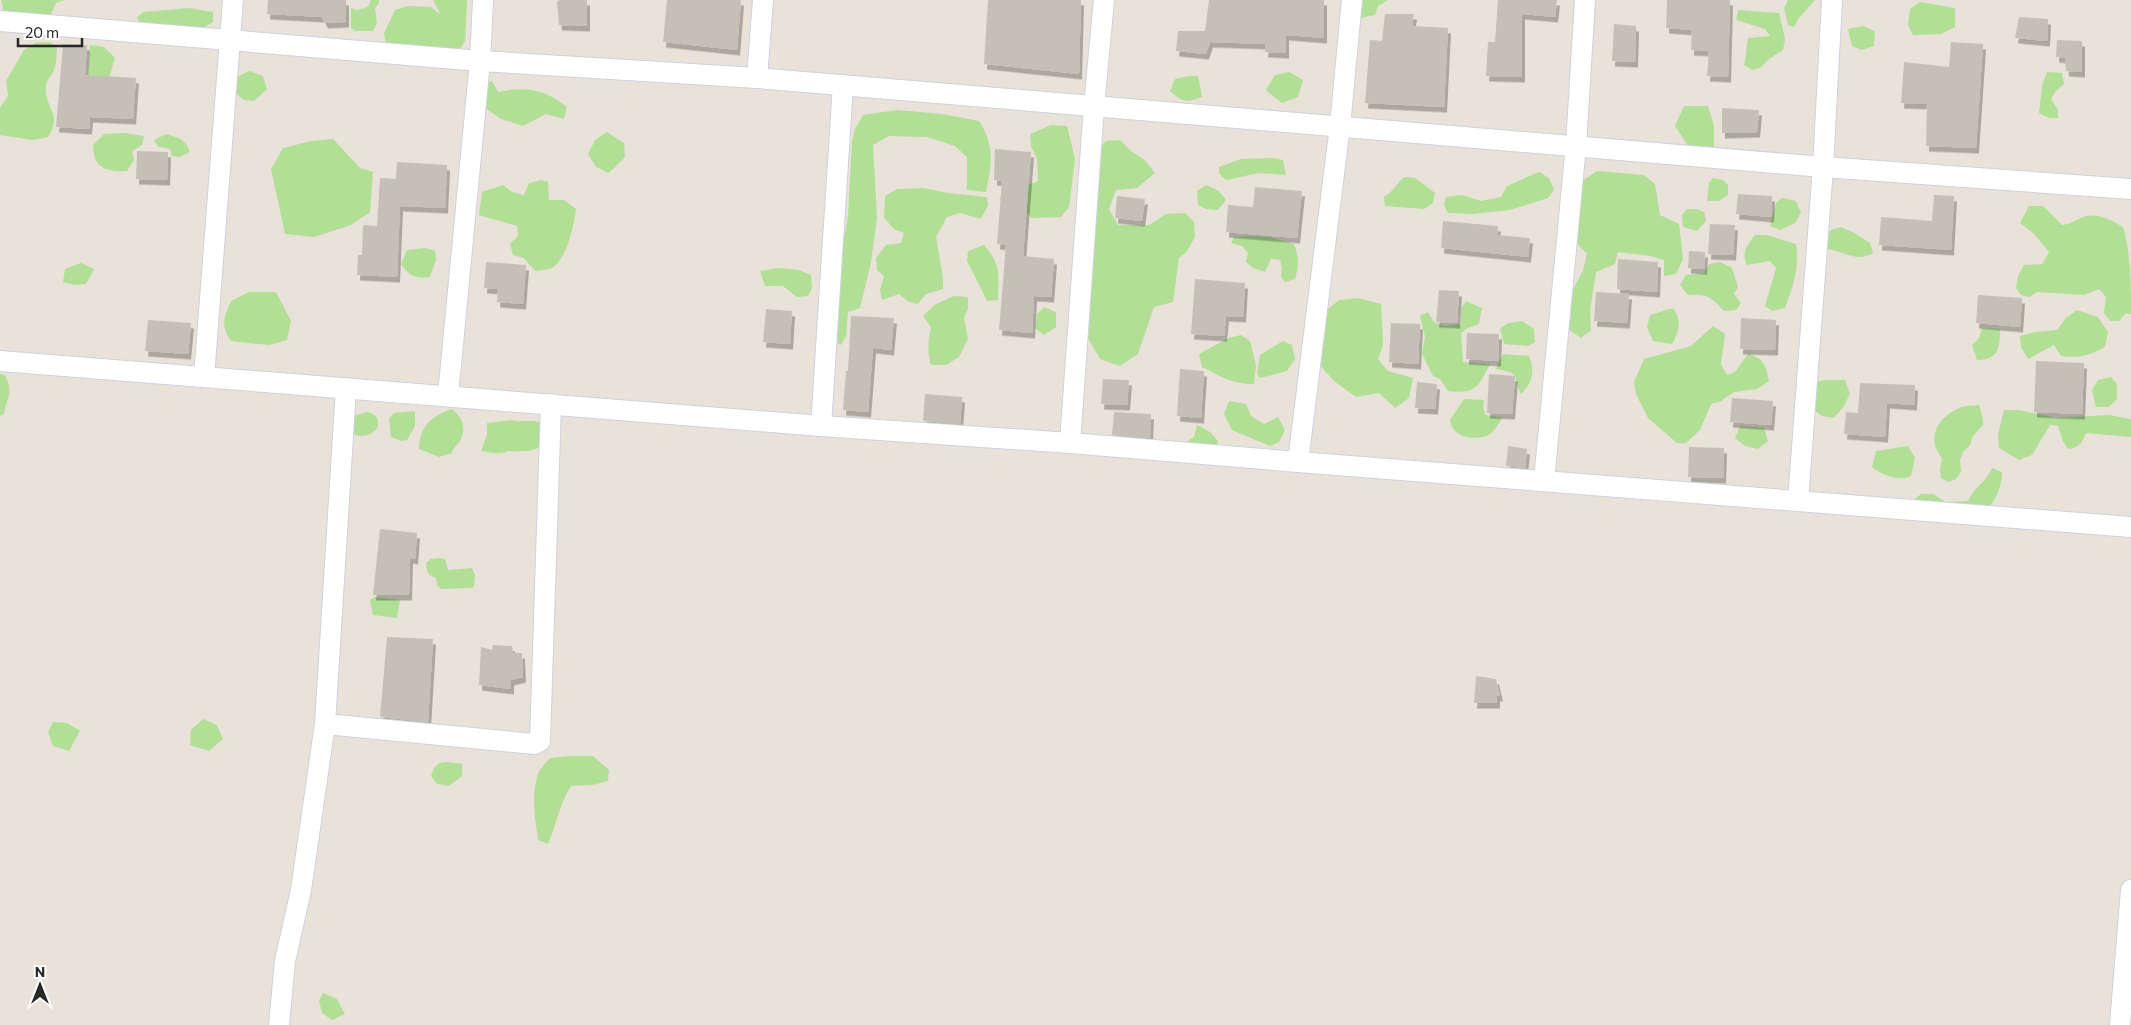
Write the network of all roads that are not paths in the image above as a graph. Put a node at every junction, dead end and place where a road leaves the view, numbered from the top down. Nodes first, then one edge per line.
1 (233, 0) edge
2 (483, 0) edge
3 (763, 0) edge
4 (1104, 0) edge
5 (1352, 0) edge
6 (1585, 0) edge
7 (1832, 0) edge
8 (0, 21) edge
9 (229, 40) junction
10 (480, 61) junction
11 (757, 78) junction
12 (843, 85) junction
13 (1094, 106) junction
14 (1340, 126) junction
15 (1576, 145) junction
16 (1822, 167) junction
17 (2131, 190) edge
18 (0, 361) edge
19 (204, 377) junction
20 (346, 388) junction
21 (448, 396) junction
22 (551, 404) junction
23 (821, 426) junction
24 (1070, 442) junction
25 (1298, 462) junction
26 (1544, 481) junction
27 (1798, 501) junction
28 (2131, 527) edge
29 (325, 724) junction
30 (2131, 890) edge
31 (279, 1025) edge
32 (2120, 1025) edge

1 - 9 street
2 - 10 street
3 - 11 street
4 - 13 street
5 - 14 street
6 - 15 street
7 - 16 street
8 - 9 street
9 - 10 street
9 - 19 street
10 - 11 street
10 - 21 street
11 - 12 street
12 - 13 street
12 - 23 street
13 - 14 street
13 - 24 street
14 - 15 street
14 - 25 street
15 - 16 street
15 - 26 street
16 - 17 street
16 - 27 street
18 - 19 street
19 - 20 street
20 - 21 street
20 - 29 street
21 - 22 street
22 - 23 street
22 - 29 street
23 - 24 street
24 - 25 street
25 - 26 street
26 - 27 street
27 - 28 street
29 - 31 street
30 - 32 street

